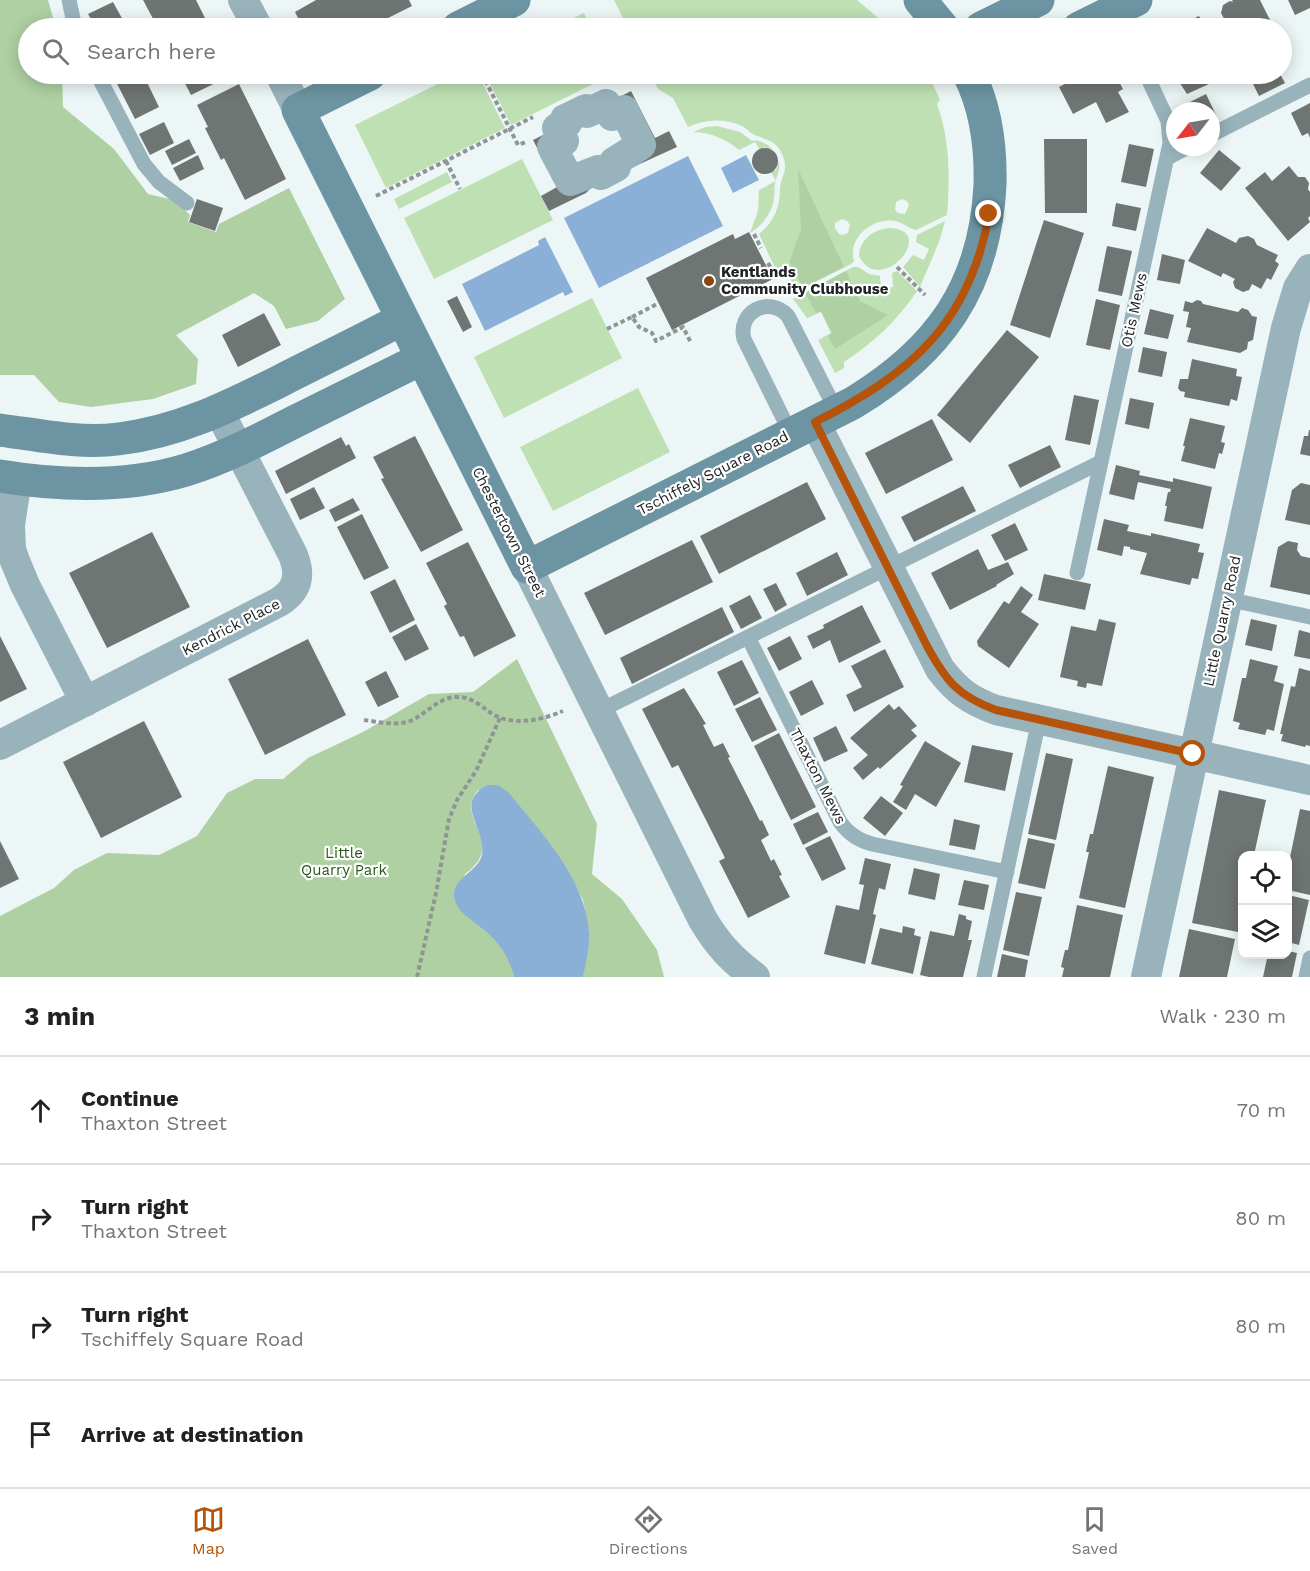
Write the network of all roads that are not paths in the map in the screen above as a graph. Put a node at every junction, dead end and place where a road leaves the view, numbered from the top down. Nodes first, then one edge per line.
1 (69, 0) edge
2 (243, 0) edge
3 (514, 0) edge
4 (920, 0) edge
5 (1038, 0) edge
6 (1123, 10) edge
7 (73, 18) edge
8 (253, 18) edge
9 (478, 18) edge
10 (935, 18) edge
11 (1001, 18) edge
12 (1103, 18) edge
13 (102, 84) edge
14 (285, 84) edge
15 (350, 84) edge
16 (978, 84) edge
17 (1151, 84) edge
18 (1310, 85) edge
19 (298, 110) junction
20 (1220, 130) edge
21 (1171, 156) edge
22 (1167, 158) junction
23 (187, 202) dead end
24 (1310, 269) edge
25 (402, 320) junction
26 (421, 358) junction
27 (219, 411) junction
28 (814, 423) junction
29 (0, 430) edge
30 (239, 450) junction
31 (1101, 462) junction
32 (9, 478) edge
33 (527, 567) junction
34 (888, 568) junction
35 (1077, 573) dead end
36 (1227, 599) junction
37 (1310, 617) edge
38 (748, 637) junction
39 (85, 702) junction
40 (599, 711) junction
41 (1039, 720) junction
42 (0, 745) edge
43 (1193, 754) junction
44 (1310, 780) edge
45 (1007, 872) junction
46 (1310, 958) edge
47 (755, 977) edge
48 (984, 977) edge
49 (1146, 977) edge
50 (1306, 977) edge

1 - 7 lane
2 - 8 street
3 - 9 street
4 - 10 street
5 - 11 street
6 - 12 street
13 - 23 lane
14 - 19 street, Chestertown Street
15 - 19 street
16 - 28 street, Tschiffely Square Road
17 - 22 lane, Otis Mews
18 - 20 lane
19 - 25 street, Chestertown Street
21 - 22 lane
22 - 31 lane, Otis Mews
24 - 36 street, Little Quarry Road
25 - 26 street, Chestertown Street
25 - 27 street
26 - 30 street
26 - 33 street, Chestertown Street
27 - 29 street
27 - 30 street, Kendrick Place
28 - 28 lane
28 - 33 street, Tschiffely Square Road
28 - 34 street
30 - 32 street
30 - 39 street, Kendrick Place
31 - 34 lane
31 - 35 lane, Otis Mews
32 - 39 street
33 - 40 street, Chestertown Street
34 - 38 lane
34 - 41 street
36 - 37 lane
36 - 43 street, Little Quarry Road
38 - 40 lane
38 - 45 lane, Thaxton Mews
39 - 42 street, Kendrick Place
40 - 47 street, Chestertown Street
41 - 43 street
41 - 45 lane
43 - 44 street
43 - 49 street, Little Quarry Road
45 - 48 lane
46 - 50 lane

